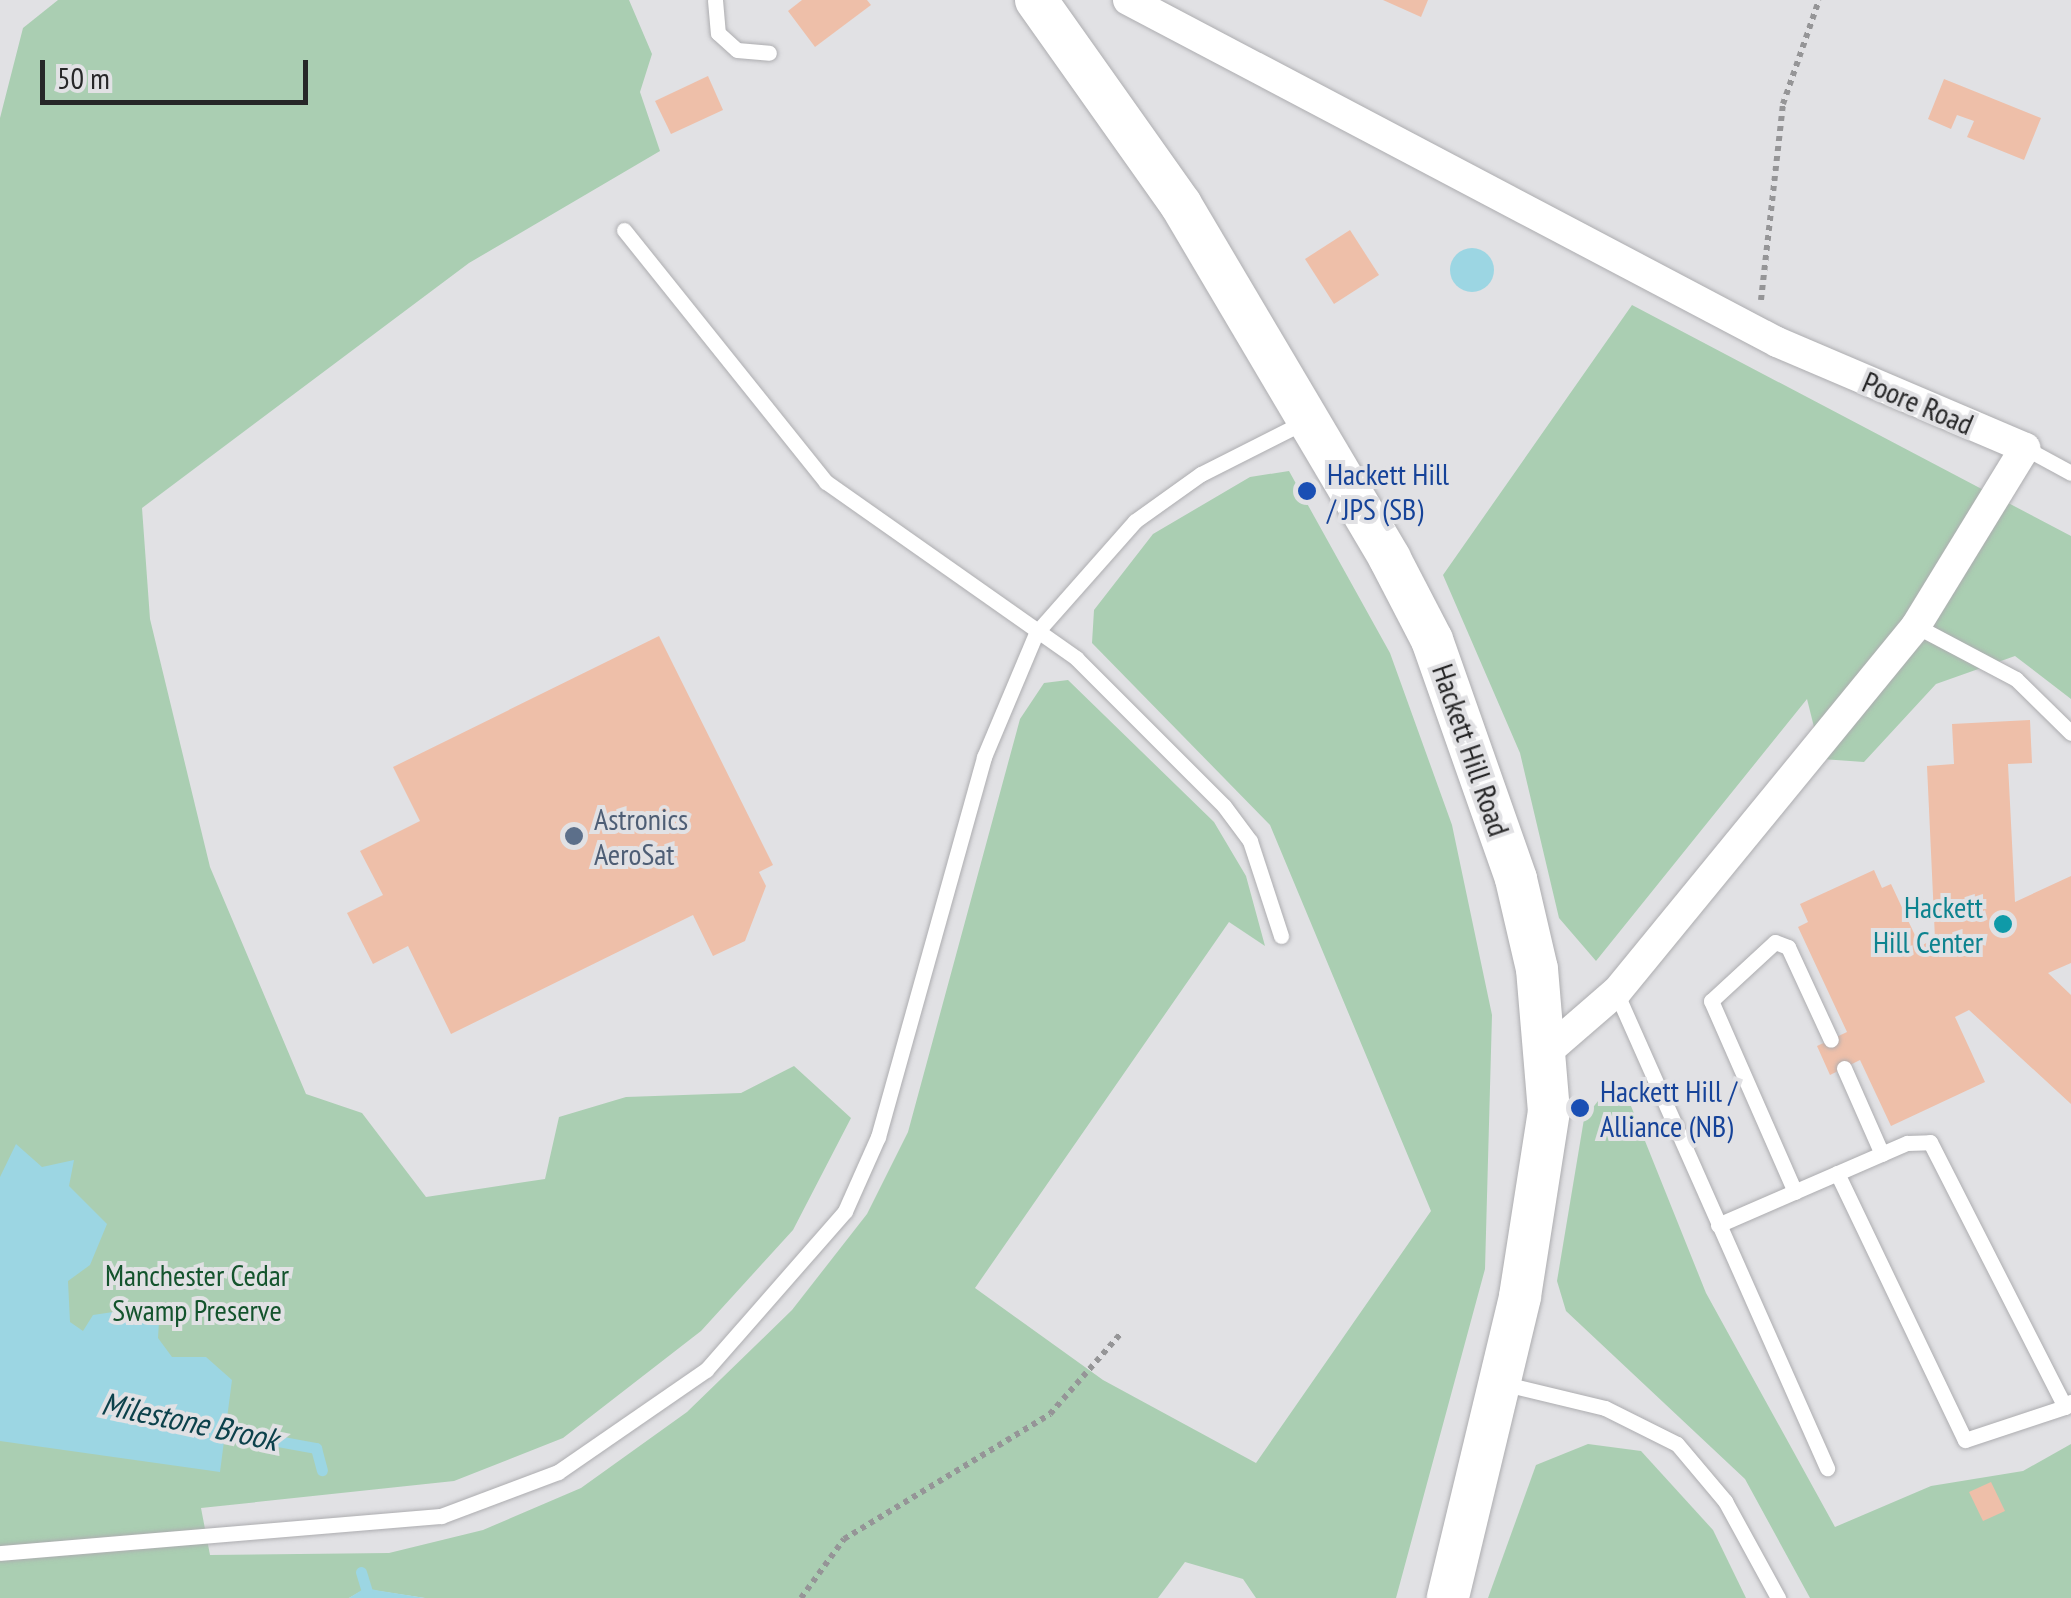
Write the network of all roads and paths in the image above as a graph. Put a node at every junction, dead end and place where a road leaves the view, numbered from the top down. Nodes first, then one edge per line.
1 (715, 0) edge
2 (1036, 0) edge
3 (1128, 0) edge
4 (1819, 0) edge
5 (768, 53) dead end
6 (624, 230) dead end
7 (1755, 331) junction
8 (1309, 419) junction
9 (2025, 448) junction
10 (2071, 473) edge
11 (1916, 626) junction
12 (1036, 633) junction
13 (2071, 733) edge
14 (1281, 936) dead end
15 (1616, 992) junction
16 (1832, 1040) dead end
17 (1548, 1051) junction
18 (1844, 1068) dead end
19 (1882, 1154) junction
20 (1838, 1173) junction
21 (1794, 1192) junction
22 (1718, 1226) junction
23 (1122, 1332) dead end
24 (1501, 1383) junction
25 (2068, 1404) edge
26 (1827, 1468) dead end
27 (0, 1553) edge
28 (801, 1598) edge
29 (1448, 1598) edge
30 (1778, 1598) edge

1 - 5 lane
2 - 8 street, Hackett Hill Road
3 - 7 street, Poore Road
4 - 7 path
6 - 12 lane
7 - 9 street, Poore Road
8 - 12 lane
8 - 17 street, Hackett Hill Road
9 - 10 lane
9 - 11 street
11 - 13 lane
11 - 15 street
12 - 14 lane
12 - 27 lane
15 - 17 street
15 - 22 lane
16 - 21 lane
17 - 24 street, Hackett Hill Road
18 - 19 lane
19 - 20 lane
19 - 25 lane
20 - 21 lane
20 - 25 lane
21 - 22 lane
22 - 26 lane
23 - 28 path
24 - 29 street, Hackett Hill Road
24 - 30 lane

